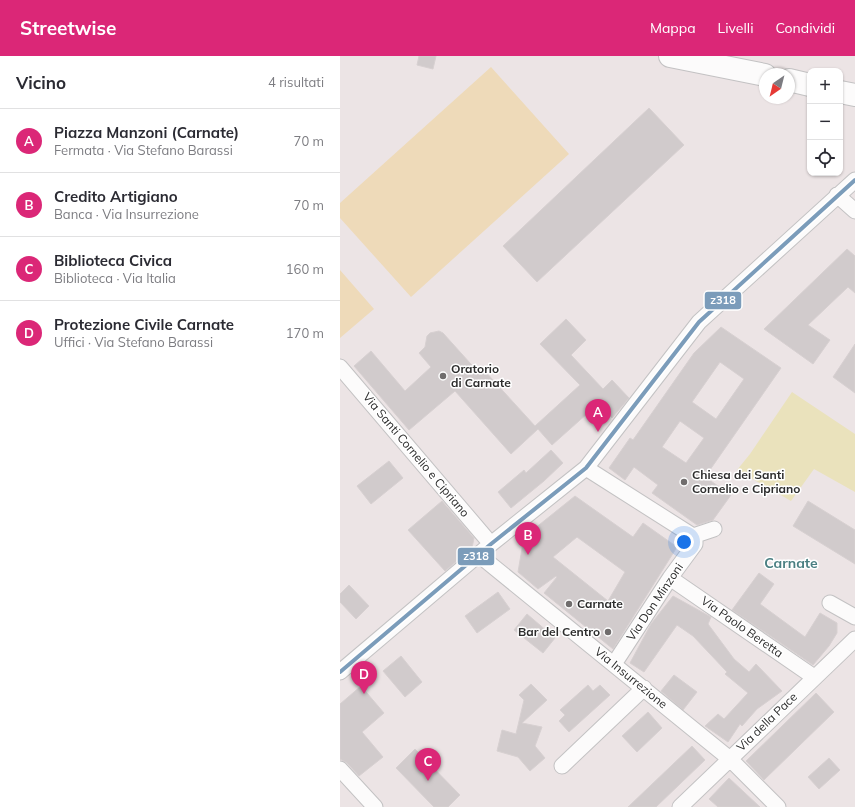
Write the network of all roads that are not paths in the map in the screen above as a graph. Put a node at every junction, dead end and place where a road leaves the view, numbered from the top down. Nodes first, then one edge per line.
1 (670, 56) edge
2 (759, 74) edge
3 (795, 81) edge
4 (807, 84) edge
5 (843, 93) edge
6 (855, 95) edge
7 (855, 180) edge
8 (837, 195) junction
9 (855, 211) edge
10 (340, 366) edge
11 (586, 468) junction
12 (714, 529) dead end
13 (694, 538) junction
14 (491, 544) junction
15 (479, 555) junction
16 (670, 578) junction
17 (830, 603) dead end
18 (855, 617) edge
19 (855, 639) edge
20 (614, 664) junction
21 (340, 672) edge
22 (814, 677) junction
23 (644, 688) junction
24 (730, 759) junction
25 (562, 766) dead end
26 (340, 769) edge
27 (375, 807) edge
28 (680, 807) edge
29 (778, 807) edge

1 - 2 main road
3 - 4 main road
5 - 6 main road
7 - 8 street
8 - 9 street
8 - 11 street
10 - 14 street, Via Santi Cornelio e Cipriano
11 - 13 street
11 - 14 street
12 - 13 street
13 - 16 street, Via Don Minzoni
14 - 15 street
15 - 20 street, Via Insurrezione
15 - 21 street
16 - 20 street, Via Don Minzoni
16 - 22 street, Via Paolo Beretta
17 - 18 street
19 - 22 street, Via della Pace
20 - 23 street, Via Insurrezione
22 - 24 street, Via della Pace
23 - 24 street, Via Insurrezione
23 - 25 street
24 - 28 street, Via della Pace
24 - 29 street, Via Insurrezione
26 - 27 street

